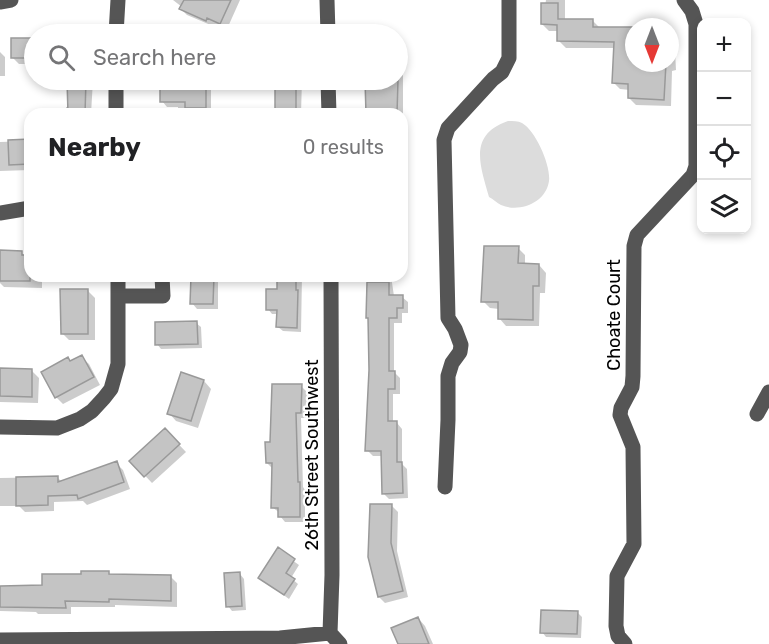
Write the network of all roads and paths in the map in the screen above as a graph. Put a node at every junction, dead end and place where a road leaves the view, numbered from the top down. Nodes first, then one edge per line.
1 (11, 0) edge
2 (118, 0) edge
3 (327, 0) edge
4 (509, 0) edge
5 (684, 0) edge
6 (0, 2) edge
7 (117, 24) edge
8 (328, 24) edge
9 (116, 90) edge
10 (328, 90) edge
11 (116, 108) edge
12 (329, 108) edge
13 (24, 209) edge
14 (0, 213) edge
15 (118, 282) edge
16 (162, 282) edge
17 (330, 282) edge
18 (118, 296) junction
19 (769, 392) edge
20 (757, 414) dead end
21 (0, 427) edge
22 (445, 487) dead end
23 (335, 638) edge
24 (0, 640) edge
25 (625, 644) edge

1 - 6 street
2 - 7 street
3 - 8 street
4 - 22 street
5 - 25 street, Choate Court
9 - 11 street
10 - 12 street
13 - 14 street
15 - 18 street
16 - 18 street
17 - 23 street, 26th Street Southwest
18 - 21 street
19 - 20 street
23 - 24 street, 26th Street Southwest

